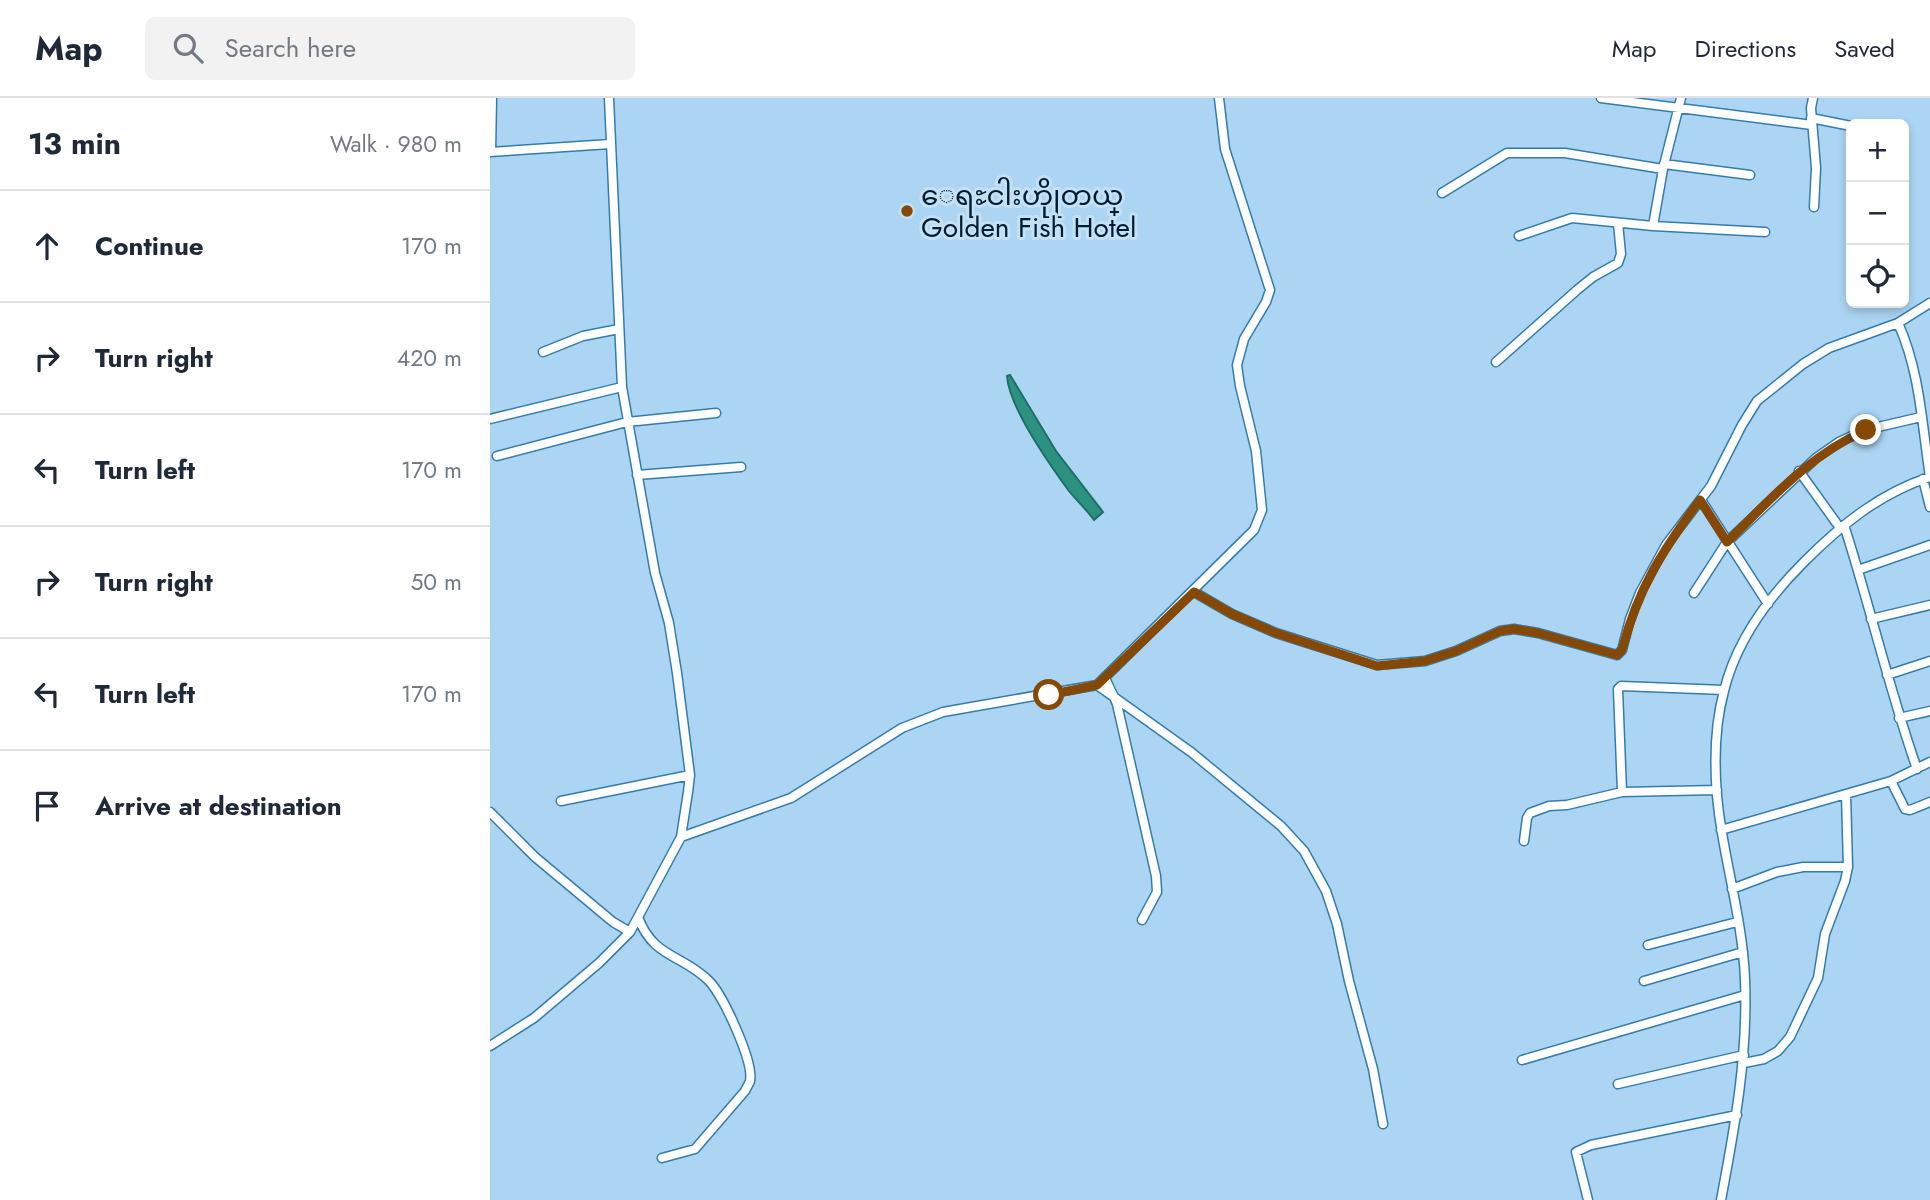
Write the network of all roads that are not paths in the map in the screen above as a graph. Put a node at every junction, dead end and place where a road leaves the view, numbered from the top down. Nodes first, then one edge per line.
1 (492, 98) edge
2 (609, 98) edge
3 (1219, 98) edge
4 (1601, 98) edge
5 (1681, 98) edge
6 (1813, 98) edge
7 (1678, 109) junction
8 (1812, 121) junction
9 (1846, 125) edge
10 (610, 144) junction
11 (490, 152) edge
12 (1664, 167) junction
13 (1750, 176) dead end
14 (1442, 193) dead end
15 (1814, 207) dead end
16 (1618, 223) junction
17 (1653, 226) junction
18 (1765, 232) dead end
19 (1519, 236) dead end
20 (1930, 303) edge
21 (1898, 323) junction
22 (619, 329) junction
23 (543, 352) dead end
24 (1496, 362) dead end
25 (622, 387) junction
26 (716, 413) dead end
27 (1921, 417) junction
28 (490, 419) edge
29 (627, 422) junction
30 (497, 456) dead end
31 (741, 467) dead end
32 (1799, 471) junction
33 (637, 475) junction
34 (1927, 478) edge
35 (1700, 500) junction
36 (1930, 507) edge
37 (1842, 527) junction
38 (1727, 542) junction
39 (1930, 545) edge
40 (1858, 569) junction
41 (1194, 592) junction
42 (1694, 593) dead end
43 (1768, 604) junction
44 (1930, 605) edge
45 (1871, 619) junction
46 (1930, 662) edge
47 (1886, 675) junction
48 (1105, 678) junction
49 (1097, 685) junction
50 (1724, 690) junction
51 (1114, 696) junction
52 (1930, 711) edge
53 (1899, 718) junction
54 (1930, 762) edge
55 (1917, 769) junction
56 (690, 775) junction
57 (1891, 781) junction
58 (1717, 790) junction
59 (1622, 792) junction
60 (1846, 794) junction
61 (561, 801) dead end
62 (1930, 802) edge
63 (490, 812) edge
64 (1721, 830) junction
65 (681, 837) junction
66 (1524, 841) dead end
67 (1848, 867) junction
68 (1732, 889) junction
69 (638, 917) junction
70 (1142, 920) dead end
71 (1737, 922) junction
72 (630, 932) junction
73 (1648, 945) dead end
74 (1744, 953) junction
75 (1644, 981) dead end
76 (1745, 995) junction
77 (490, 1045) edge
78 (1744, 1059) junction
79 (1522, 1060) dead end
80 (1618, 1084) dead end
81 (1737, 1115) junction
82 (1383, 1124) dead end
83 (662, 1158) dead end
84 (1588, 1200) edge
85 (1721, 1200) edge

1 - 11 street
2 - 10 street
3 - 41 street
4 - 7 street
5 - 7 street
6 - 8 street
7 - 8 street
7 - 12 street
8 - 9 street
8 - 15 street
10 - 11 street
10 - 22 street
12 - 13 street
12 - 14 street
12 - 17 street
16 - 17 street
16 - 19 street
16 - 24 street
17 - 18 street
20 - 21 street
21 - 27 street
21 - 35 street
22 - 23 street
22 - 25 street
25 - 28 street
25 - 29 street
26 - 29 street
27 - 32 street
27 - 34 street
29 - 30 street
29 - 33 street
31 - 33 street
32 - 37 street
32 - 38 street
33 - 56 street
34 - 36 street
34 - 37 street
35 - 38 street
35 - 41 street
37 - 40 street
37 - 43 street
38 - 42 street
38 - 43 street
39 - 40 street
40 - 45 street
41 - 48 street
43 - 50 street
44 - 45 street
45 - 47 street
46 - 47 street
47 - 53 street
48 - 49 street
48 - 51 street
49 - 51 street
49 - 65 street
50 - 58 street
50 - 59 street
51 - 70 street
51 - 82 street
52 - 53 street
53 - 55 street
54 - 55 street
55 - 57 street
56 - 61 street
56 - 65 street
57 - 60 street
57 - 62 street
58 - 59 street
58 - 64 street
59 - 66 street
60 - 64 street
60 - 67 street
63 - 72 street
64 - 68 street
65 - 69 street
67 - 68 street
67 - 78 street
68 - 71 street
69 - 72 street
69 - 83 street
71 - 73 street
71 - 74 street
72 - 77 street
74 - 75 street
74 - 76 street
76 - 78 street
76 - 79 street
78 - 80 street
78 - 81 street
81 - 84 street
81 - 85 street

